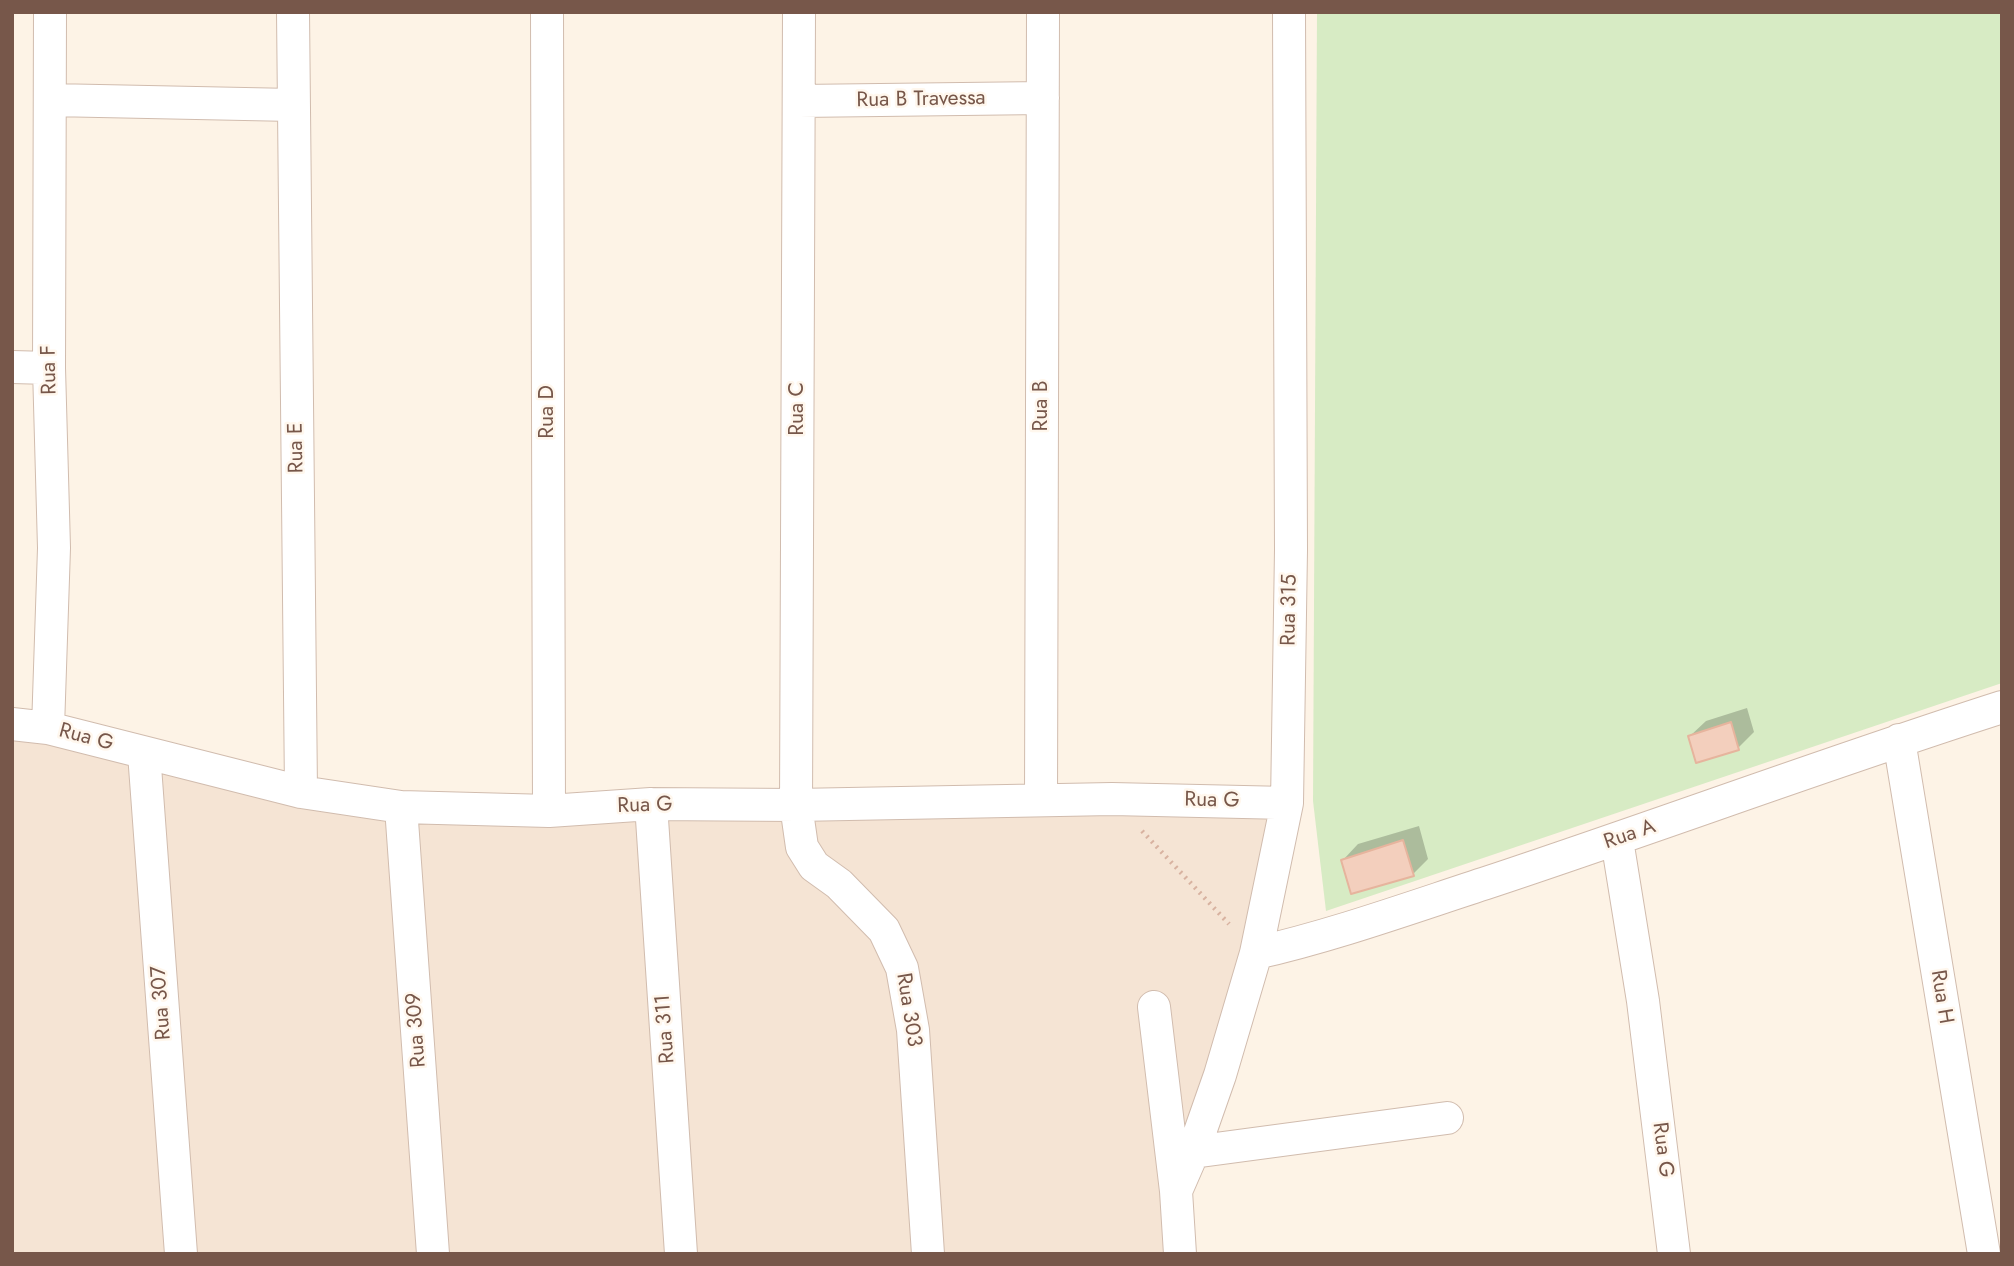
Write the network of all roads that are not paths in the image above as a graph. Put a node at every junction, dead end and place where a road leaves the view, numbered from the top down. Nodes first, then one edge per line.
1 (50, 12) edge
2 (293, 12) edge
3 (547, 12) edge
4 (799, 12) edge
5 (1043, 12) edge
6 (1289, 12) edge
7 (1043, 98) junction
8 (51, 100) junction
9 (799, 101) junction
10 (293, 105) junction
11 (12, 367) edge
12 (49, 368) junction
13 (2002, 707) edge
14 (12, 724) edge
15 (48, 728) junction
16 (1899, 740) junction
17 (144, 753) junction
18 (301, 792) junction
19 (1041, 800) junction
20 (1287, 803) junction
21 (651, 804) junction
22 (796, 805) junction
23 (401, 807) junction
24 (550, 811) junction
25 (1617, 840) junction
26 (1256, 953) junction
27 (1154, 1007) dead end
28 (1447, 1118) dead end
29 (1193, 1153) junction
30 (1176, 1192) junction
31 (181, 1254) edge
32 (433, 1254) edge
33 (681, 1254) edge
34 (928, 1254) edge
35 (1180, 1254) edge
36 (1674, 1254) edge
37 (1984, 1254) edge

1 - 8 street, Rua F
2 - 10 street, Rua E
3 - 24 street, Rua D
4 - 9 street, Rua C
5 - 7 street, Rua B
6 - 20 street, Rua 315
7 - 9 street, Rua B Travessa
7 - 19 street, Rua B
8 - 10 street
8 - 12 street, Rua F
9 - 22 street, Rua C
10 - 18 street, Rua E
11 - 12 street
12 - 15 street, Rua F
13 - 16 street, Rua A
14 - 15 street, Rua G
15 - 17 street, Rua G
16 - 25 street, Rua A
16 - 37 street, Rua H
17 - 18 street, Rua G
17 - 31 street, Rua 307
18 - 23 street, Rua G
19 - 20 street, Rua G
19 - 22 street, Rua G
20 - 26 street, Rua 315
21 - 22 street, Rua G
21 - 24 street, Rua G
21 - 33 street, Rua 311
22 - 34 street, Rua 303
23 - 24 street, Rua G
23 - 32 street, Rua 309
25 - 26 street, Rua A
25 - 36 street, Rua G
26 - 29 street, Rua 315
27 - 30 street, Rua 315
28 - 29 street
29 - 30 street, Rua 315
30 - 35 street, Rua 315

